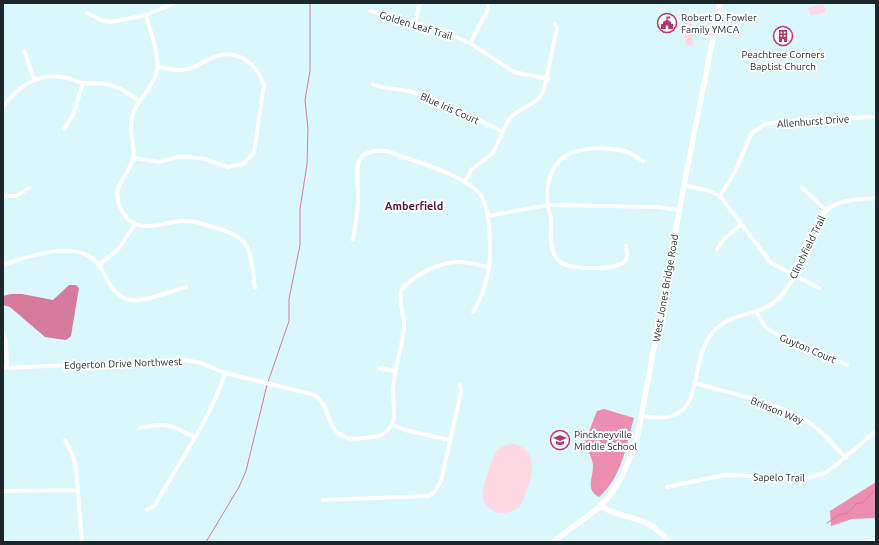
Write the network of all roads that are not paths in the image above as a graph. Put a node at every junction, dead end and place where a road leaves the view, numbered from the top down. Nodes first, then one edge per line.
1 (175, 3) edge
2 (420, 3) edge
3 (488, 3) edge
4 (720, 3) edge
5 (370, 12) dead end
6 (87, 14) dead end
7 (146, 15) junction
8 (415, 23) junction
9 (555, 24) dead end
10 (470, 43) junction
11 (24, 51) dead end
12 (157, 66) junction
13 (34, 79) junction
14 (548, 79) junction
15 (83, 83) junction
16 (373, 84) dead end
17 (139, 101) junction
18 (3, 108) edge
19 (876, 117) edge
20 (64, 129) dead end
21 (503, 132) junction
22 (133, 158) junction
23 (643, 161) dead end
24 (464, 181) junction
25 (684, 185) junction
26 (29, 188) dead end
27 (802, 188) dead end
28 (3, 196) edge
29 (720, 196) junction
30 (876, 198) edge
31 (548, 205) junction
32 (679, 210) junction
33 (826, 210) junction
34 (488, 216) junction
35 (134, 224) junction
36 (741, 224) junction
37 (353, 240) dead end
38 (626, 246) dead end
39 (717, 249) dead end
40 (3, 265) edge
41 (99, 265) junction
42 (489, 267) junction
43 (794, 276) junction
44 (186, 287) dead end
45 (255, 288) dead end
46 (819, 288) dead end
47 (473, 312) dead end
48 (756, 312) junction
49 (3, 334) edge
50 (847, 365) dead end
51 (5, 368) edge
52 (379, 368) dead end
53 (395, 371) junction
54 (225, 373) junction
55 (695, 383) junction
56 (460, 385) dead end
57 (642, 416) junction
58 (392, 424) junction
59 (140, 428) dead end
60 (876, 431) edge
61 (194, 437) junction
62 (65, 440) dead end
63 (450, 440) junction
64 (846, 458) junction
65 (666, 486) dead end
66 (77, 490) junction
67 (3, 491) edge
68 (323, 500) dead end
69 (600, 506) junction
70 (147, 510) dead end
71 (876, 541) edge
72 (82, 542) edge
73 (554, 542) edge
74 (670, 542) edge
75 (865, 542) edge

1 - 7 street
2 - 8 street
3 - 10 street
4 - 25 street, West Jones Bridge Road
5 - 8 street, Golden Leaf Trail
6 - 7 street
7 - 12 street
8 - 10 street, Golden Leaf Trail
9 - 14 street
10 - 14 street, Golden Leaf Trail
11 - 13 street
12 - 17 street
12 - 22 street
13 - 15 street
13 - 18 street
14 - 21 street
15 - 17 street
15 - 20 street
16 - 21 street, Blue Iris Court
17 - 22 street
19 - 29 street, Allenhurst Drive
21 - 24 street
22 - 35 street
23 - 31 street
24 - 34 street
24 - 37 street
25 - 29 street
25 - 32 street, West Jones Bridge Road
26 - 28 street
27 - 33 street
29 - 36 street
30 - 33 street, Clinchfield Trail
31 - 32 street
31 - 34 street
31 - 38 street
32 - 57 street, West Jones Bridge Road
33 - 43 street, Clinchfield Trail
34 - 42 street
35 - 41 street
35 - 45 street
36 - 39 street
36 - 43 street
40 - 41 street
41 - 44 street
42 - 47 street
42 - 53 street
43 - 46 street
43 - 48 street, Clinchfield Trail
48 - 50 street, Guyton Court
48 - 55 street, Clinchfield Trail
49 - 51 street
51 - 54 street, Edgerton Drive Northwest
52 - 53 street
53 - 58 street
54 - 58 street, Edgerton Drive Northwest
54 - 61 street
55 - 57 street, Clinchfield Trail
55 - 64 street, Brinson Way
56 - 63 street
57 - 69 street, West Jones Bridge Road
58 - 63 street
59 - 61 street
60 - 64 street, Sapelo Trail
61 - 70 street
62 - 66 street
63 - 68 street
64 - 65 street, Sapelo Trail
66 - 67 street
66 - 72 street
69 - 73 street, West Jones Bridge Road
69 - 74 street
71 - 75 street

